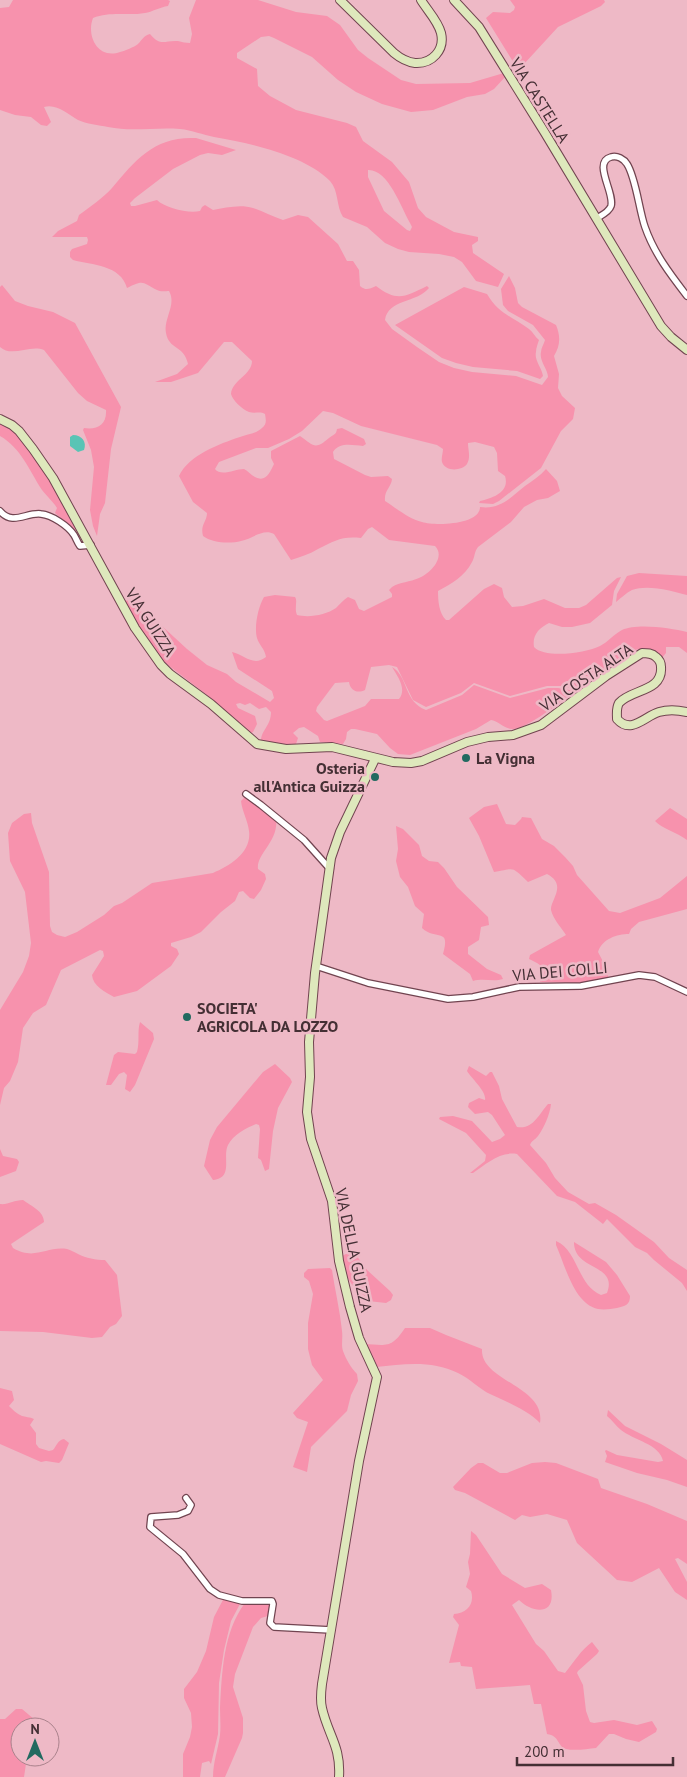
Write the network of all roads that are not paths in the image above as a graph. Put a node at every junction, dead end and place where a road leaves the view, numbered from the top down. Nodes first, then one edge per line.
1 (340, 0) edge
2 (421, 0) edge
3 (454, 0) edge
4 (597, 218) junction
5 (687, 296) edge
6 (687, 350) edge
7 (0, 419) edge
8 (0, 512) edge
9 (91, 545) junction
10 (687, 712) edge
11 (375, 759) junction
12 (246, 794) dead end
13 (330, 869) junction
14 (316, 966) junction
15 (687, 992) edge
16 (186, 1498) dead end
17 (331, 1630) junction
18 (339, 1777) edge

1 - 2 main road
3 - 4 main road, VIA CASTELLA
4 - 5 street
4 - 6 main road, VIA CASTELLA
7 - 9 main road, VIA GUIZZA
8 - 9 street
9 - 11 main road, VIA GUIZZA
10 - 11 main road, VIA COSTA ALTA
11 - 13 main road, VIA DELLA GUIZZA
12 - 13 street
13 - 14 main road, VIA DELLA GUIZZA
14 - 15 street, VIA DEI COLLI
14 - 17 main road, VIA DELLA GUIZZA
16 - 17 street
17 - 18 main road, VIA DELLA GUIZZA

